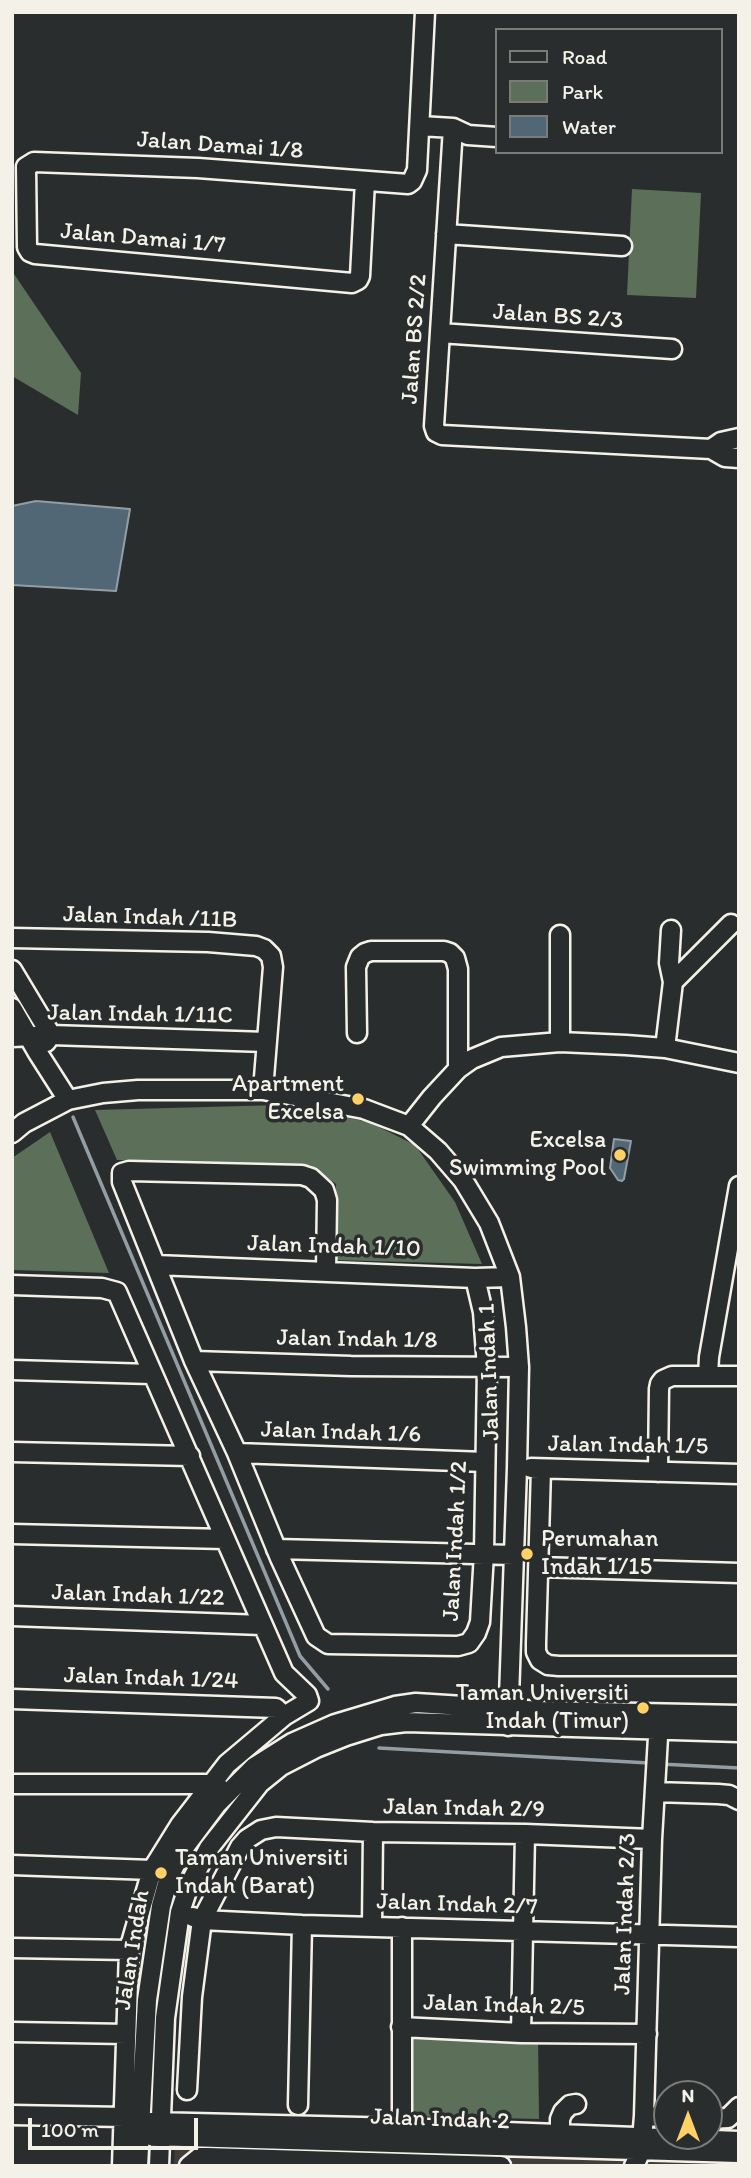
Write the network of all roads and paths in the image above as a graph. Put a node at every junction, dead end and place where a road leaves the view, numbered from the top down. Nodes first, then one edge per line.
1 (425, 12) edge
2 (419, 133) junction
3 (458, 135) junction
4 (496, 137) edge
5 (29, 164) joint
6 (365, 181) junction
7 (446, 234) junction
8 (622, 247) dead end
9 (440, 333) junction
10 (672, 349) dead end
11 (739, 438) edge
12 (711, 449) junction
13 (739, 458) edge
14 (731, 924) dead end
15 (671, 930) dead end
16 (560, 935) dead end
17 (12, 938) edge
18 (12, 970) edge
19 (673, 982) junction
20 (12, 1008) edge
21 (357, 1033) dead end
22 (51, 1035) junction
23 (266, 1042) junction
24 (560, 1042) junction
25 (26, 1043) edge
26 (665, 1048) junction
27 (739, 1063) edge
28 (465, 1064) junction
29 (263, 1090) junction
30 (68, 1100) junction
31 (409, 1126) junction
32 (12, 1133) edge
33 (739, 1186) edge
34 (156, 1265) junction
35 (326, 1271) junction
36 (510, 1277) junction
37 (475, 1278) junction
38 (12, 1285) edge
39 (194, 1361) junction
40 (487, 1367) junction
41 (519, 1367) junction
42 (12, 1370) edge
43 (151, 1374) junction
44 (708, 1376) junction
45 (739, 1377) edge
46 (12, 1452) edge
47 (237, 1453) junction
48 (190, 1457) junction
49 (485, 1462) junction
50 (517, 1468) junction
51 (541, 1469) junction
52 (658, 1472) junction
53 (739, 1474) edge
54 (12, 1535) edge
55 (225, 1539) junction
56 (276, 1549) junction
57 (484, 1553) junction
58 (514, 1555) junction
59 (539, 1567) junction
60 (739, 1573) edge
61 (12, 1616) edge
62 (262, 1625) junction
63 (739, 1666) edge
64 (12, 1699) edge
65 (739, 1715) edge
66 (284, 1716) junction
67 (507, 1717) junction
68 (659, 1722) junction
69 (739, 1732) edge
70 (12, 1784) edge
71 (211, 1784) junction
72 (655, 1785) junction
73 (230, 1789) junction
74 (247, 1800) junction
75 (739, 1800) edge
76 (373, 1832) junction
77 (525, 1834) junction
78 (652, 1839) junction
79 (12, 1865) edge
80 (152, 1870) junction
81 (180, 1912) junction
82 (202, 1920) junction
83 (302, 1925) junction
84 (372, 1927) junction
85 (402, 1927) junction
86 (523, 1931) junction
87 (650, 1933) junction
88 (739, 1937) edge
89 (12, 1948) edge
90 (129, 1950) junction
91 (401, 2027) junction
92 (12, 2032) edge
93 (126, 2034) junction
94 (521, 2034) junction
95 (647, 2034) junction
96 (187, 2090) dead end
97 (576, 2104) dead end
98 (298, 2105) dead end
99 (739, 2107) edge
100 (12, 2115) edge
101 (644, 2116) junction
102 (653, 2116) edge
103 (723, 2118) edge
104 (135, 2125) junction
105 (161, 2129) junction
106 (560, 2135) junction
107 (402, 2136) junction
108 (481, 2139) junction
109 (739, 2141) edge
110 (639, 2151) edge
111 (739, 2153) edge
112 (122, 2166) edge
113 (138, 2166) edge
114 (159, 2166) edge
115 (189, 2166) edge
116 (481, 2166) edge
117 (501, 2166) edge

1 - 2 street
2 - 3 street
2 - 6 street, Jalan Damai 1/8
3 - 4 street
3 - 7 street, Jalan BS 2/2
5 - 6 street, Jalan Damai 1/8
5 - 6 street, Jalan Damai 1/7
7 - 8 street
7 - 9 street, Jalan BS 2/2
9 - 10 street, Jalan BS 2/3
9 - 12 street, Jalan BS 2/2
11 - 12 street
12 - 13 street
14 - 19 street
15 - 19 street
16 - 24 street
17 - 23 street, Jalan Indah /11B
18 - 22 street
19 - 26 street
20 - 25 street
21 - 28 street
22 - 23 street, Jalan Indah 1/11C
22 - 25 street, Jalan Indah 1/11C
23 - 29 street
24 - 26 street
24 - 28 street
25 - 30 street
26 - 27 street
28 - 31 street
29 - 30 street, Jalan Indah 1
29 - 31 street, Jalan Indah 1
30 - 32 street, Jalan Indah 1
31 - 36 street, Jalan Indah 1
33 - 44 street
34 - 35 street, Jalan Indah 1/10
34 - 35 street
34 - 39 street
35 - 37 street, Jalan Indah 1/10
36 - 37 street, Jalan Indah 1/10
36 - 41 street, Jalan Indah 1
37 - 40 street, Jalan Indah 1/2
38 - 43 street
39 - 40 street, Jalan Indah 1/8
39 - 47 street
40 - 41 street, Jalan Indah 1/8
40 - 49 street, Jalan Indah 1/2
41 - 50 street, Jalan Indah 1
42 - 43 street
43 - 48 street
44 - 45 street
44 - 52 street
46 - 48 street
47 - 49 street, Jalan Indah 1/6
47 - 56 street
48 - 55 street
49 - 57 street, Jalan Indah 1/2
50 - 51 street, Jalan Indah 1/5
50 - 58 street, Jalan Indah 1
51 - 52 street, Jalan Indah 1/5
51 - 59 street
52 - 53 street, Jalan Indah 1/5
54 - 55 street
55 - 62 street
56 - 57 street
56 - 57 street, Jalan Indah 1/2
57 - 58 street
58 - 67 street, Jalan Indah 1
59 - 60 street
59 - 63 street
61 - 62 street, Jalan Indah 1/22
62 - 66 street
64 - 66 street, Jalan Indah 1/24
65 - 68 street, Jalan Indah
66 - 71 street
67 - 68 street, Jalan Indah
67 - 73 street, Jalan Indah
67 - 74 street, Jalan Indah
68 - 69 street, Jalan Indah
68 - 72 street, Jalan Indah 2/3
70 - 71 street
71 - 73 street
71 - 80 street
72 - 75 street
72 - 78 street, Jalan Indah 2/3
73 - 74 street
73 - 104 street, Jalan Indah
74 - 81 street, Jalan Indah
76 - 77 street, Jalan Indah 2/9
76 - 82 street, Jalan Indah 2/9
76 - 84 street
77 - 78 street, Jalan Indah 2/9
77 - 86 street
78 - 87 street, Jalan Indah 2/3
79 - 80 street
80 - 90 street
81 - 82 street, Jalan Indah 2/7
81 - 105 street, Jalan Indah
82 - 83 street, Jalan Indah 2/7
82 - 96 street
83 - 84 street, Jalan Indah 2/7
83 - 98 street
84 - 85 street, Jalan Indah 2/7
85 - 86 street, Jalan Indah 2/7
85 - 91 street
86 - 87 street, Jalan Indah 2/7
86 - 94 street
87 - 88 street, Jalan Indah 2/7
87 - 95 street, Jalan Indah 2/3
89 - 90 street
90 - 93 street
91 - 94 street, Jalan Indah 2/5
91 - 107 street
92 - 93 street
93 - 104 street
94 - 95 street, Jalan Indah 2/5
95 - 101 street, Jalan Indah 2/3
97 - 106 street
99 - 103 street
100 - 104 street, Jalan Indah 2
101 - 102 street
101 - 110 street, Jalan Indah 2/3
104 - 105 street, Jalan Indah 2
104 - 112 street
104 - 113 street, Jalan Indah
105 - 107 street, Jalan Indah 2
105 - 114 street, Jalan Indah
106 - 108 street, Jalan Indah 2
106 - 110 street, Jalan Indah 2
107 - 108 street, Jalan Indah 2
108 - 110 street, Jalan Indah 2
108 - 116 street
109 - 110 street, Jalan Indah 2
110 - 111 street, Jalan Indah 2
115 - 116 street
116 - 117 street

